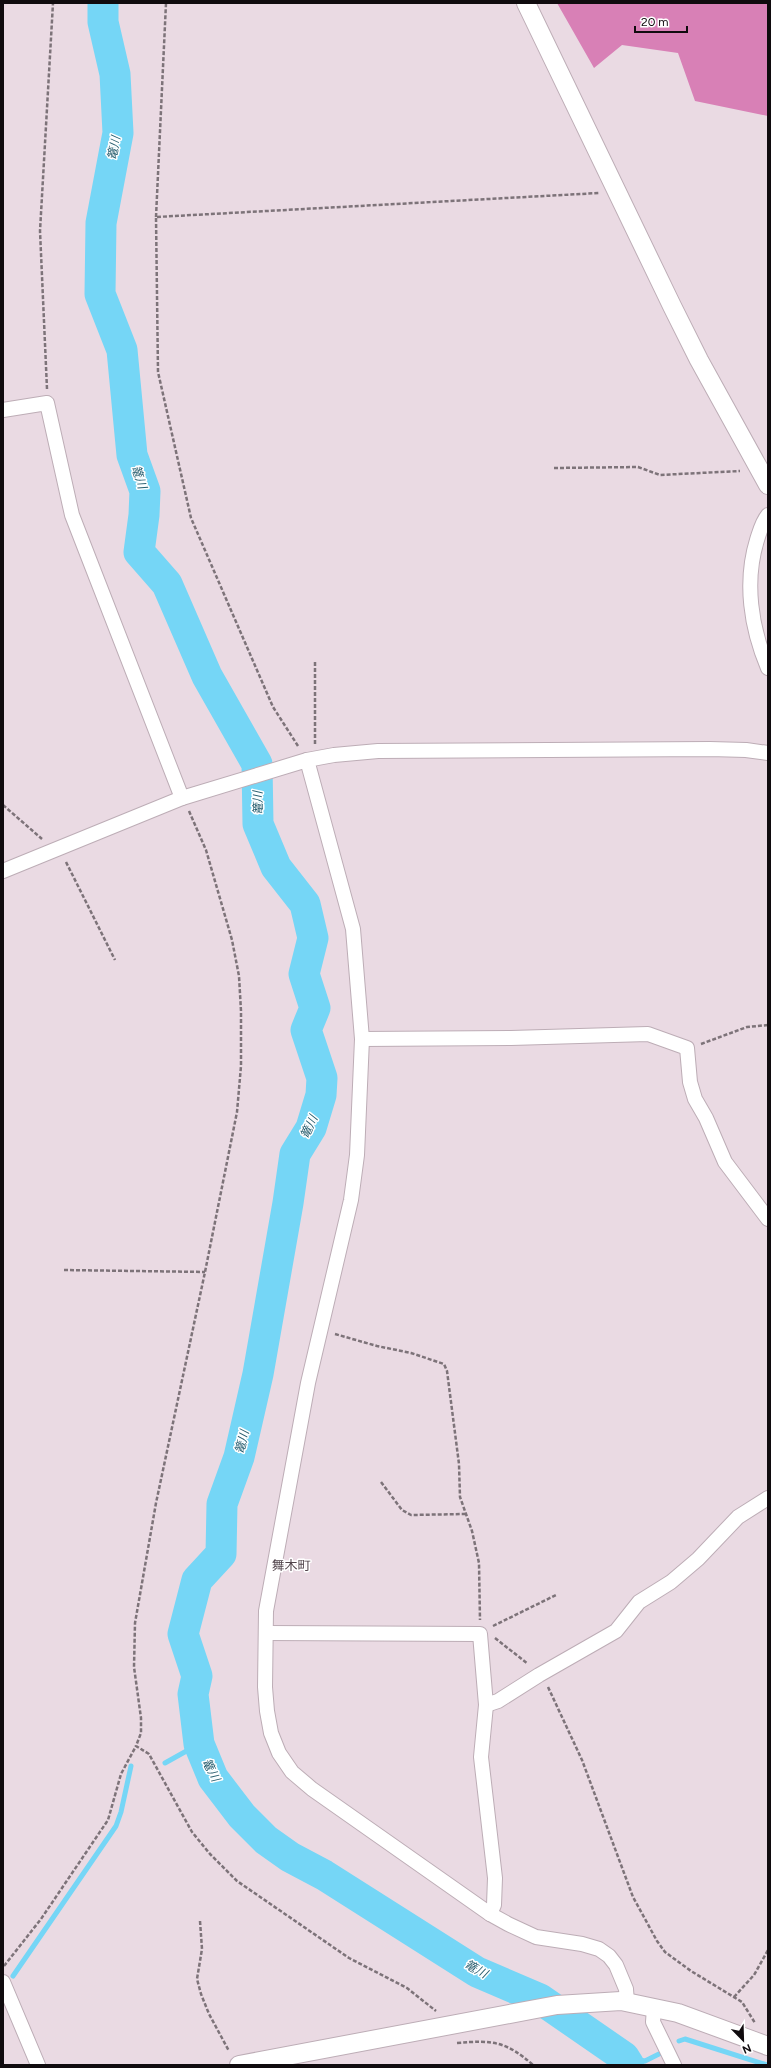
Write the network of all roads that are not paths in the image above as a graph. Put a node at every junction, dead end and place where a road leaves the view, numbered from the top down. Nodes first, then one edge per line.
1 (526, 3) edge
2 (3, 410) edge
3 (768, 485) edge
4 (768, 515) edge
5 (768, 668) edge
6 (768, 753) edge
7 (313, 759) junction
8 (187, 797) junction
9 (3, 871) edge
10 (362, 1039) junction
11 (768, 1219) edge
12 (768, 1498) edge
13 (266, 1633) junction
14 (486, 1705) junction
15 (490, 1914) junction
16 (3, 1982) edge
17 (624, 2001) junction
18 (654, 2008) junction
19 (763, 2044) edge
20 (235, 2060) edge
21 (38, 2065) edge
22 (674, 2065) edge

1 - 3 street
2 - 8 street
4 - 5 street
6 - 7 street
7 - 8 street
7 - 10 street
8 - 9 street
10 - 11 street
10 - 13 street
12 - 14 street
13 - 14 street
13 - 15 street
14 - 15 street
15 - 17 street
16 - 21 street
17 - 18 street
17 - 20 street
18 - 19 street
18 - 22 street

